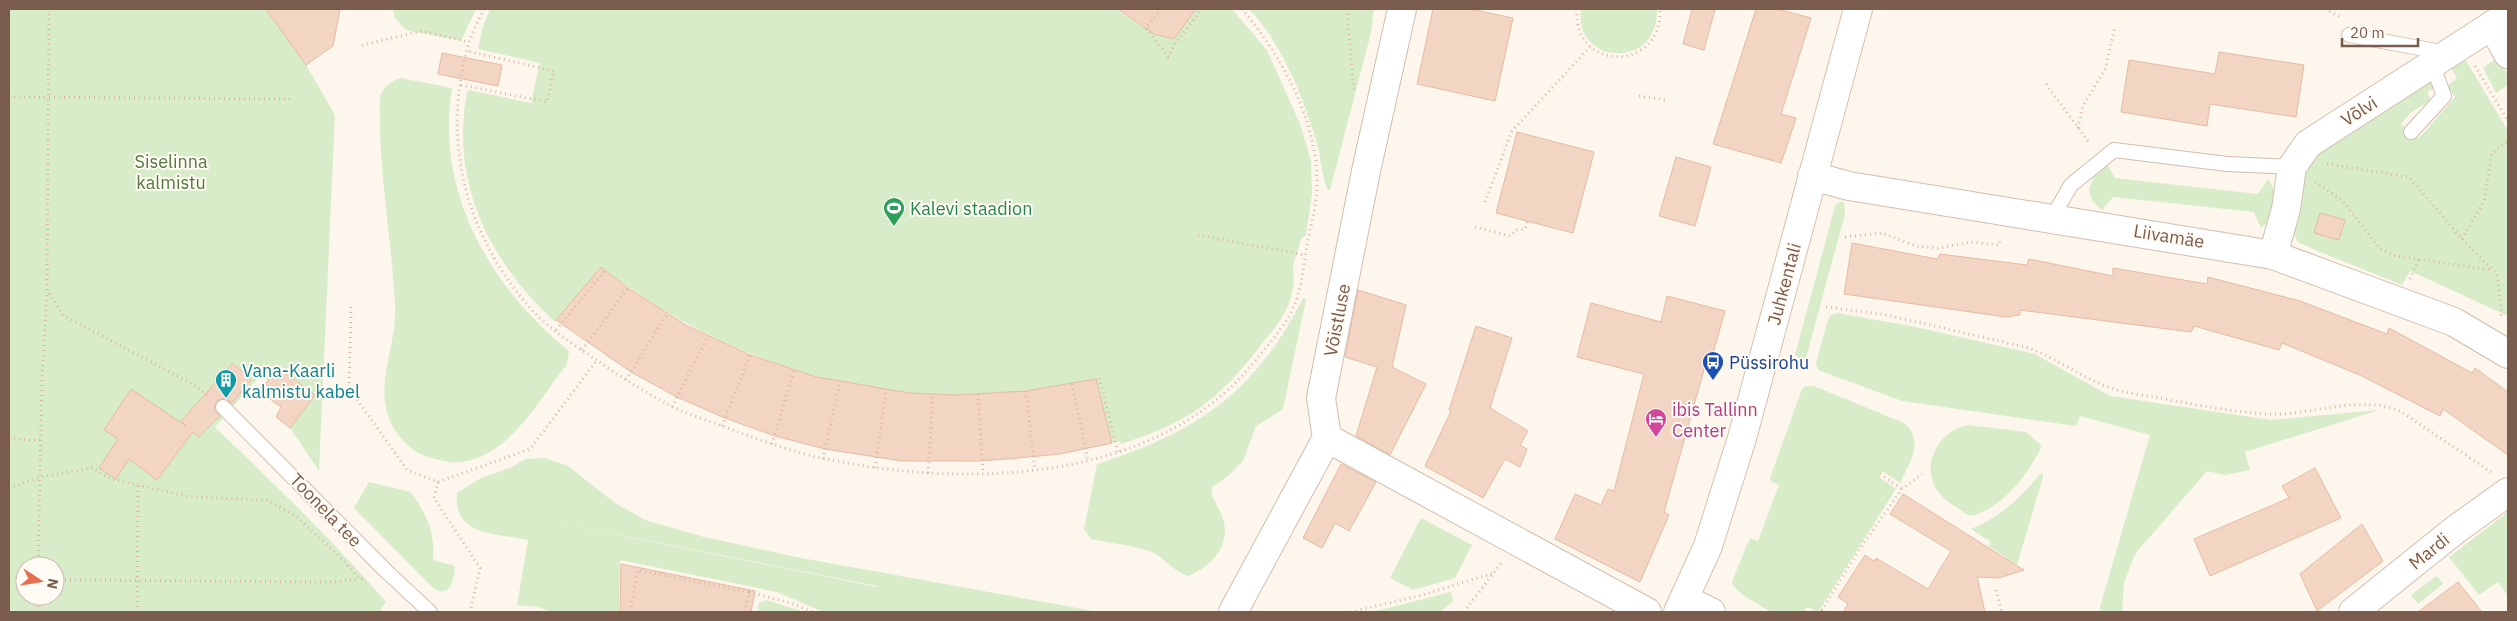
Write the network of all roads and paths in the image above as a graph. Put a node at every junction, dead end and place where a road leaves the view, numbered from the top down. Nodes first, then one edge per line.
1 (49, 9) edge
2 (484, 9) edge
3 (1162, 9) edge
4 (1202, 9) edge
5 (1242, 9) edge
6 (1347, 9) edge
7 (1402, 9) edge
8 (1577, 9) edge
9 (1660, 9) edge
10 (1858, 9) edge
11 (2500, 20) edge
12 (2115, 27) dead end
13 (2349, 35) dead end
14 (469, 42) junction
15 (362, 45) dead end
16 (1590, 47) junction
17 (467, 51) junction
18 (2447, 54) junction
19 (2508, 54) edge
20 (2046, 84) dead end
21 (461, 85) junction
22 (1639, 96) dead end
23 (9, 97) edge
24 (49, 98) junction
25 (1355, 98) dead end
26 (290, 99) dead end
27 (1666, 100) dead end
28 (2508, 121) edge
29 (2078, 128) junction
30 (2411, 132) dead end
31 (2508, 140) edge
32 (2103, 159) junction
33 (2292, 166) junction
34 (1812, 176) junction
35 (1485, 202) dead end
36 (2007, 211) junction
37 (2052, 218) junction
38 (1528, 222) dead end
39 (1475, 227) dead end
40 (1198, 235) dead end
41 (1845, 236) dead end
42 (2462, 239) junction
43 (1305, 255) junction
44 (2273, 255) junction
45 (2419, 259) junction
46 (605, 270) dead end
47 (2494, 270) junction
48 (2412, 276) dead end
49 (628, 288) dead end
50 (47, 290) junction
51 (351, 307) dead end
52 (1826, 307) dead end
53 (667, 314) dead end
54 (556, 330) junction
55 (708, 336) dead end
56 (2498, 348) edge
57 (582, 350) junction
58 (750, 355) dead end
59 (597, 360) junction
60 (794, 370) dead end
61 (1099, 378) dead end
62 (626, 380) junction
63 (840, 382) dead end
64 (1072, 384) dead end
65 (194, 385) dead end
66 (886, 390) dead end
67 (1026, 391) dead end
68 (933, 394) dead end
69 (978, 394) dead end
70 (223, 407) dead end
71 (672, 407) junction
72 (722, 426) junction
73 (1327, 438) junction
74 (9, 439) edge
75 (41, 440) junction
76 (772, 444) junction
77 (1118, 452) junction
78 (823, 459) junction
79 (1088, 461) junction
80 (875, 468) junction
81 (1035, 470) junction
82 (983, 472) junction
83 (928, 473) junction
84 (1880, 474) dead end
85 (1922, 474) dead end
86 (40, 477) junction
87 (438, 482) junction
88 (2500, 483) edge
89 (138, 486) junction
90 (9, 488) edge
91 (1902, 489) junction
92 (1515, 539) junction
93 (38, 556) edge
94 (1494, 573) junction
95 (360, 579) junction
96 (65, 580) edge
97 (137, 580) junction
98 (368, 580) dead end
99 (1996, 590) dead end
100 (749, 592) junction
101 (1681, 606) edge
102 (137, 612) edge
103 (430, 612) edge
104 (470, 612) edge
105 (630, 612) edge
106 (745, 612) edge
107 (813, 612) edge
108 (1232, 612) edge
109 (1352, 612) edge
110 (1464, 612) edge
111 (1647, 612) edge
112 (1712, 612) edge
113 (1826, 612) edge
114 (2002, 612) edge
115 (2353, 612) edge

1 - 24 path
2 - 14 path
3 - 4 path
5 - 43 path
6 - 25 path
7 - 73 street, Võistluse
8 - 16 path
9 - 16 path
10 - 34 street, Juhkentali
11 - 18 street, Võlvi
11 - 19 street
12 - 29 path
13 - 18 lane
14 - 15 path
14 - 17 path
16 - 35 path
17 - 21 path
17 - 21 path
18 - 28 path
18 - 30 lane
18 - 33 street, Võlvi
20 - 29 path
21 - 54 path
22 - 27 path
23 - 24 path
24 - 26 path
24 - 50 path
29 - 32 path
31 - 42 path
32 - 33 lane
32 - 37 lane
33 - 42 path
33 - 44 street, Võlvi
33 - 45 path
34 - 36 street, Liivamäe
34 - 101 street, Juhkentali
36 - 37 street, Liivamäe
36 - 41 path
37 - 44 street, Liivamäe
38 - 39 path
40 - 43 path
42 - 47 path
43 - 77 path
44 - 56 street, Liivamäe
45 - 47 path
45 - 48 path
46 - 54 path
47 - 56 path
49 - 57 path
50 - 65 path
50 - 75 path
51 - 87 path
52 - 88 path
53 - 62 path
54 - 57 path
55 - 71 path
57 - 59 path
58 - 72 path
59 - 62 path
59 - 87 path
60 - 76 path
61 - 77 path
62 - 71 path
63 - 78 path
64 - 79 path
66 - 80 path
67 - 81 path
68 - 83 path
69 - 82 path
70 - 103 lane, Toonela tee
71 - 72 path
72 - 76 path
73 - 92 street
73 - 108 street
74 - 75 path
75 - 86 path
76 - 78 path
77 - 79 path
78 - 80 path
79 - 81 path
80 - 83 path
81 - 82 path
82 - 83 path
84 - 91 path
85 - 91 path
86 - 89 path
86 - 90 path
86 - 93 path
87 - 104 path
88 - 115 street, Mardi
89 - 95 path
89 - 97 path
91 - 113 path
92 - 94 path
92 - 111 street
94 - 109 path
94 - 110 path
95 - 97 path
95 - 98 path
96 - 97 path
97 - 102 path
99 - 114 path
100 - 105 path
100 - 106 path
100 - 107 path
101 - 112 street

